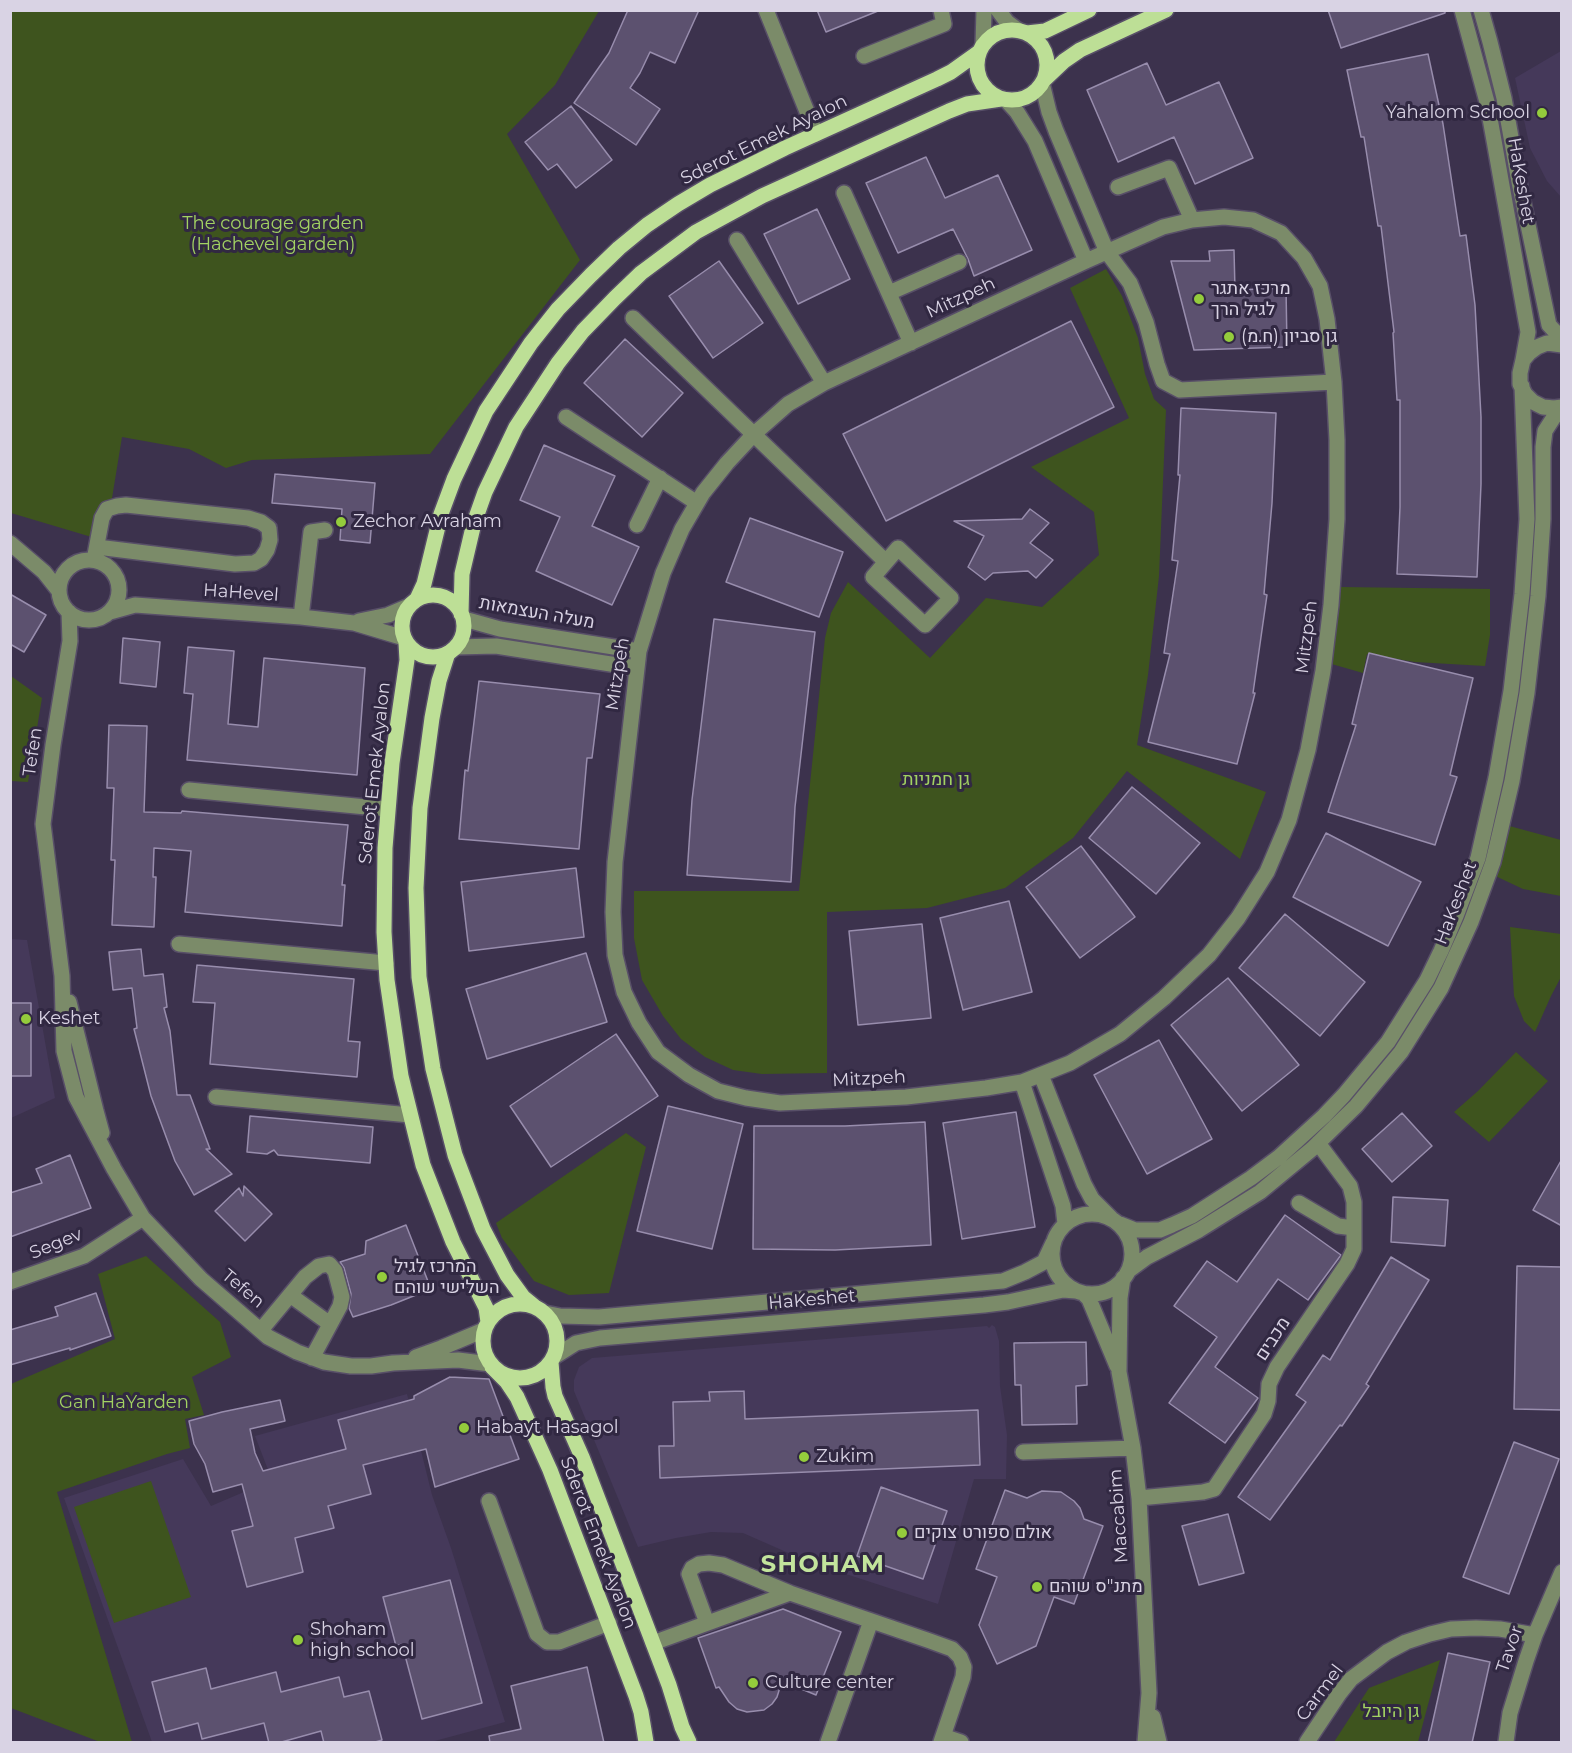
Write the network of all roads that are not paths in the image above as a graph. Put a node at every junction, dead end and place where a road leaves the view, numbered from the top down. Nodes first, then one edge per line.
1 (766, 10) edge
2 (941, 10) edge
3 (984, 10) edge
4 (998, 10) edge
5 (1089, 10) edge
6 (1166, 10) edge
7 (1462, 10) edge
8 (1481, 10) edge
9 (1023, 32) junction
10 (981, 49) junction
11 (864, 56) dead end
12 (1043, 81) junction
13 (1003, 99) junction
14 (816, 134) junction
15 (1118, 187) dead end
16 (844, 193) dead end
17 (1192, 220) junction
18 (737, 240) dead end
19 (1107, 252) junction
20 (1086, 261) junction
21 (959, 262) dead end
22 (889, 293) junction
23 (633, 318) dead end
24 (1562, 339) edge
25 (911, 343) junction
26 (1562, 345) edge
27 (1523, 360) junction
28 (1334, 382) junction
29 (824, 383) junction
30 (1522, 386) junction
31 (1562, 408) edge
32 (566, 417) dead end
33 (754, 434) junction
34 (660, 478) junction
35 (697, 503) junction
36 (637, 525) dead end
37 (325, 530) dead end
38 (10, 543) edge
39 (95, 553) junction
40 (885, 561) junction
41 (66, 570) junction
42 (45, 572) junction
43 (120, 586) junction
44 (59, 591) junction
45 (413, 603) junction
46 (135, 605) junction
47 (69, 612) junction
48 (110, 612) junction
49 (301, 617) junction
50 (462, 617) junction
51 (92, 620) junction
52 (344, 622) junction
53 (405, 640) junction
54 (70, 641) junction
55 (452, 650) junction
56 (639, 651) junction
57 (636, 668) junction
58 (189, 790) dead end
59 (387, 809) junction
60 (180, 944) dead end
61 (386, 963) junction
62 (1041, 1075) junction
63 (1022, 1082) junction
64 (216, 1097) dead end
65 (410, 1115) junction
66 (1318, 1143) junction
67 (1299, 1203) dead end
68 (143, 1218) junction
69 (1116, 1221) junction
70 (1065, 1224) junction
71 (1354, 1228) junction
72 (1053, 1243) junction
73 (1126, 1275) junction
74 (10, 1282) edge
75 (1080, 1292) junction
76 (290, 1295) junction
77 (540, 1309) junction
78 (330, 1324) junction
79 (486, 1326) junction
80 (261, 1330) junction
81 (312, 1358) junction
82 (553, 1360) junction
83 (393, 1363) junction
84 (491, 1365) junction
85 (1119, 1372) junction
86 (1133, 1448) junction
87 (1023, 1452) dead end
88 (1139, 1498) junction
89 (489, 1501) dead end
90 (1562, 1572) edge
91 (790, 1593) junction
92 (871, 1621) junction
93 (609, 1623) junction
94 (707, 1623) junction
95 (1535, 1635) junction
96 (653, 1643) junction
97 (1149, 1693) junction
98 (942, 1739) edge
99 (646, 1743) edge
100 (689, 1743) edge
101 (828, 1743) edge
102 (961, 1743) edge
103 (1145, 1743) edge
104 (1159, 1743) edge
105 (1306, 1743) edge
106 (1506, 1743) edge

1 - 14 street
2 - 11 street
3 - 10 street
4 - 9 street
5 - 9 main road
6 - 12 main road
7 - 27 street, HaKeshet
8 - 24 street, HaKeshet
9 - 10 main road
9 - 12 main road
10 - 13 main road
10 - 14 main road, Sderot Emek Ayalon
12 - 13 main road
12 - 19 street
13 - 20 street
13 - 50 main road
14 - 45 main road, Sderot Emek Ayalon
15 - 17 street
16 - 22 street
17 - 19 street, Mitzpeh
17 - 28 street, Mitzpeh
18 - 29 street
19 - 20 street, Mitzpeh
19 - 28 street
20 - 25 street, Mitzpeh
21 - 22 street
22 - 25 street
23 - 33 street
25 - 29 street, Mitzpeh
26 - 27 street
27 - 30 street, HaKeshet
28 - 62 street, Mitzpeh
29 - 33 street, Mitzpeh
30 - 31 street
30 - 69 street, HaKeshet
31 - 66 street, HaKeshet
32 - 34 street
33 - 35 street, Mitzpeh
33 - 40 street
34 - 35 street
34 - 36 street
35 - 56 street, Mitzpeh
37 - 49 street
38 - 42 street
39 - 39 street
39 - 41 street
39 - 43 street
40 - 40 street
41 - 42 street
41 - 44 street
42 - 44 street
43 - 46 street
43 - 48 street
44 - 47 street
45 - 50 main road
45 - 52 street, HaHevel
45 - 53 main road
46 - 48 street, HaHevel
46 - 49 street, HaHevel
47 - 51 street
47 - 54 street, Tefen
48 - 51 street
49 - 52 street, HaHevel
50 - 55 main road
50 - 56 street, מעלה העצמאות
51 - 54 street
52 - 53 street, HaHevel
53 - 55 main road
53 - 59 main road, Sderot Emek Ayalon
54 - 68 street, Tefen
55 - 57 street, מעלה העצמאות
55 - 77 main road
56 - 57 street, Mitzpeh
57 - 63 street, Mitzpeh
58 - 59 street
59 - 61 main road, Sderot Emek Ayalon
60 - 61 street
61 - 65 main road, Sderot Emek Ayalon
62 - 63 street, Mitzpeh
62 - 69 street
63 - 70 street
64 - 65 street
65 - 79 main road, Sderot Emek Ayalon
66 - 71 street, מכבים
66 - 73 street, HaKeshet
67 - 71 street
68 - 74 street, Segev
68 - 80 street, Tefen
69 - 70 street
69 - 73 street
70 - 72 street
71 - 88 street, מכבים
72 - 75 street
72 - 77 street, HaKeshet
73 - 75 street
73 - 85 street, Maccabim
75 - 82 street, HaKeshet
75 - 85 street, Maccabim
76 - 78 street
76 - 78 street
76 - 80 street
77 - 79 main road
77 - 82 main road
78 - 81 street
79 - 83 street, Tefen
79 - 84 main road
80 - 81 street, Tefen
81 - 83 street, Tefen
82 - 84 main road
82 - 96 main road, Sderot Emek Ayalon
83 - 84 street, Tefen
84 - 93 main road, Sderot Emek Ayalon
85 - 86 street, Maccabim
86 - 87 street
86 - 88 street, Maccabim
88 - 97 street, Maccabim
89 - 93 street
90 - 95 street, Tavor
91 - 92 street
91 - 94 street
91 - 94 street
92 - 98 street
92 - 101 street
93 - 99 main road, Sderot Emek Ayalon
94 - 96 street
95 - 105 street, Carmel
95 - 106 street, Tavor
96 - 100 main road, Sderot Emek Ayalon
97 - 103 street, Maccabim
97 - 104 street, Maccabim
98 - 102 street

